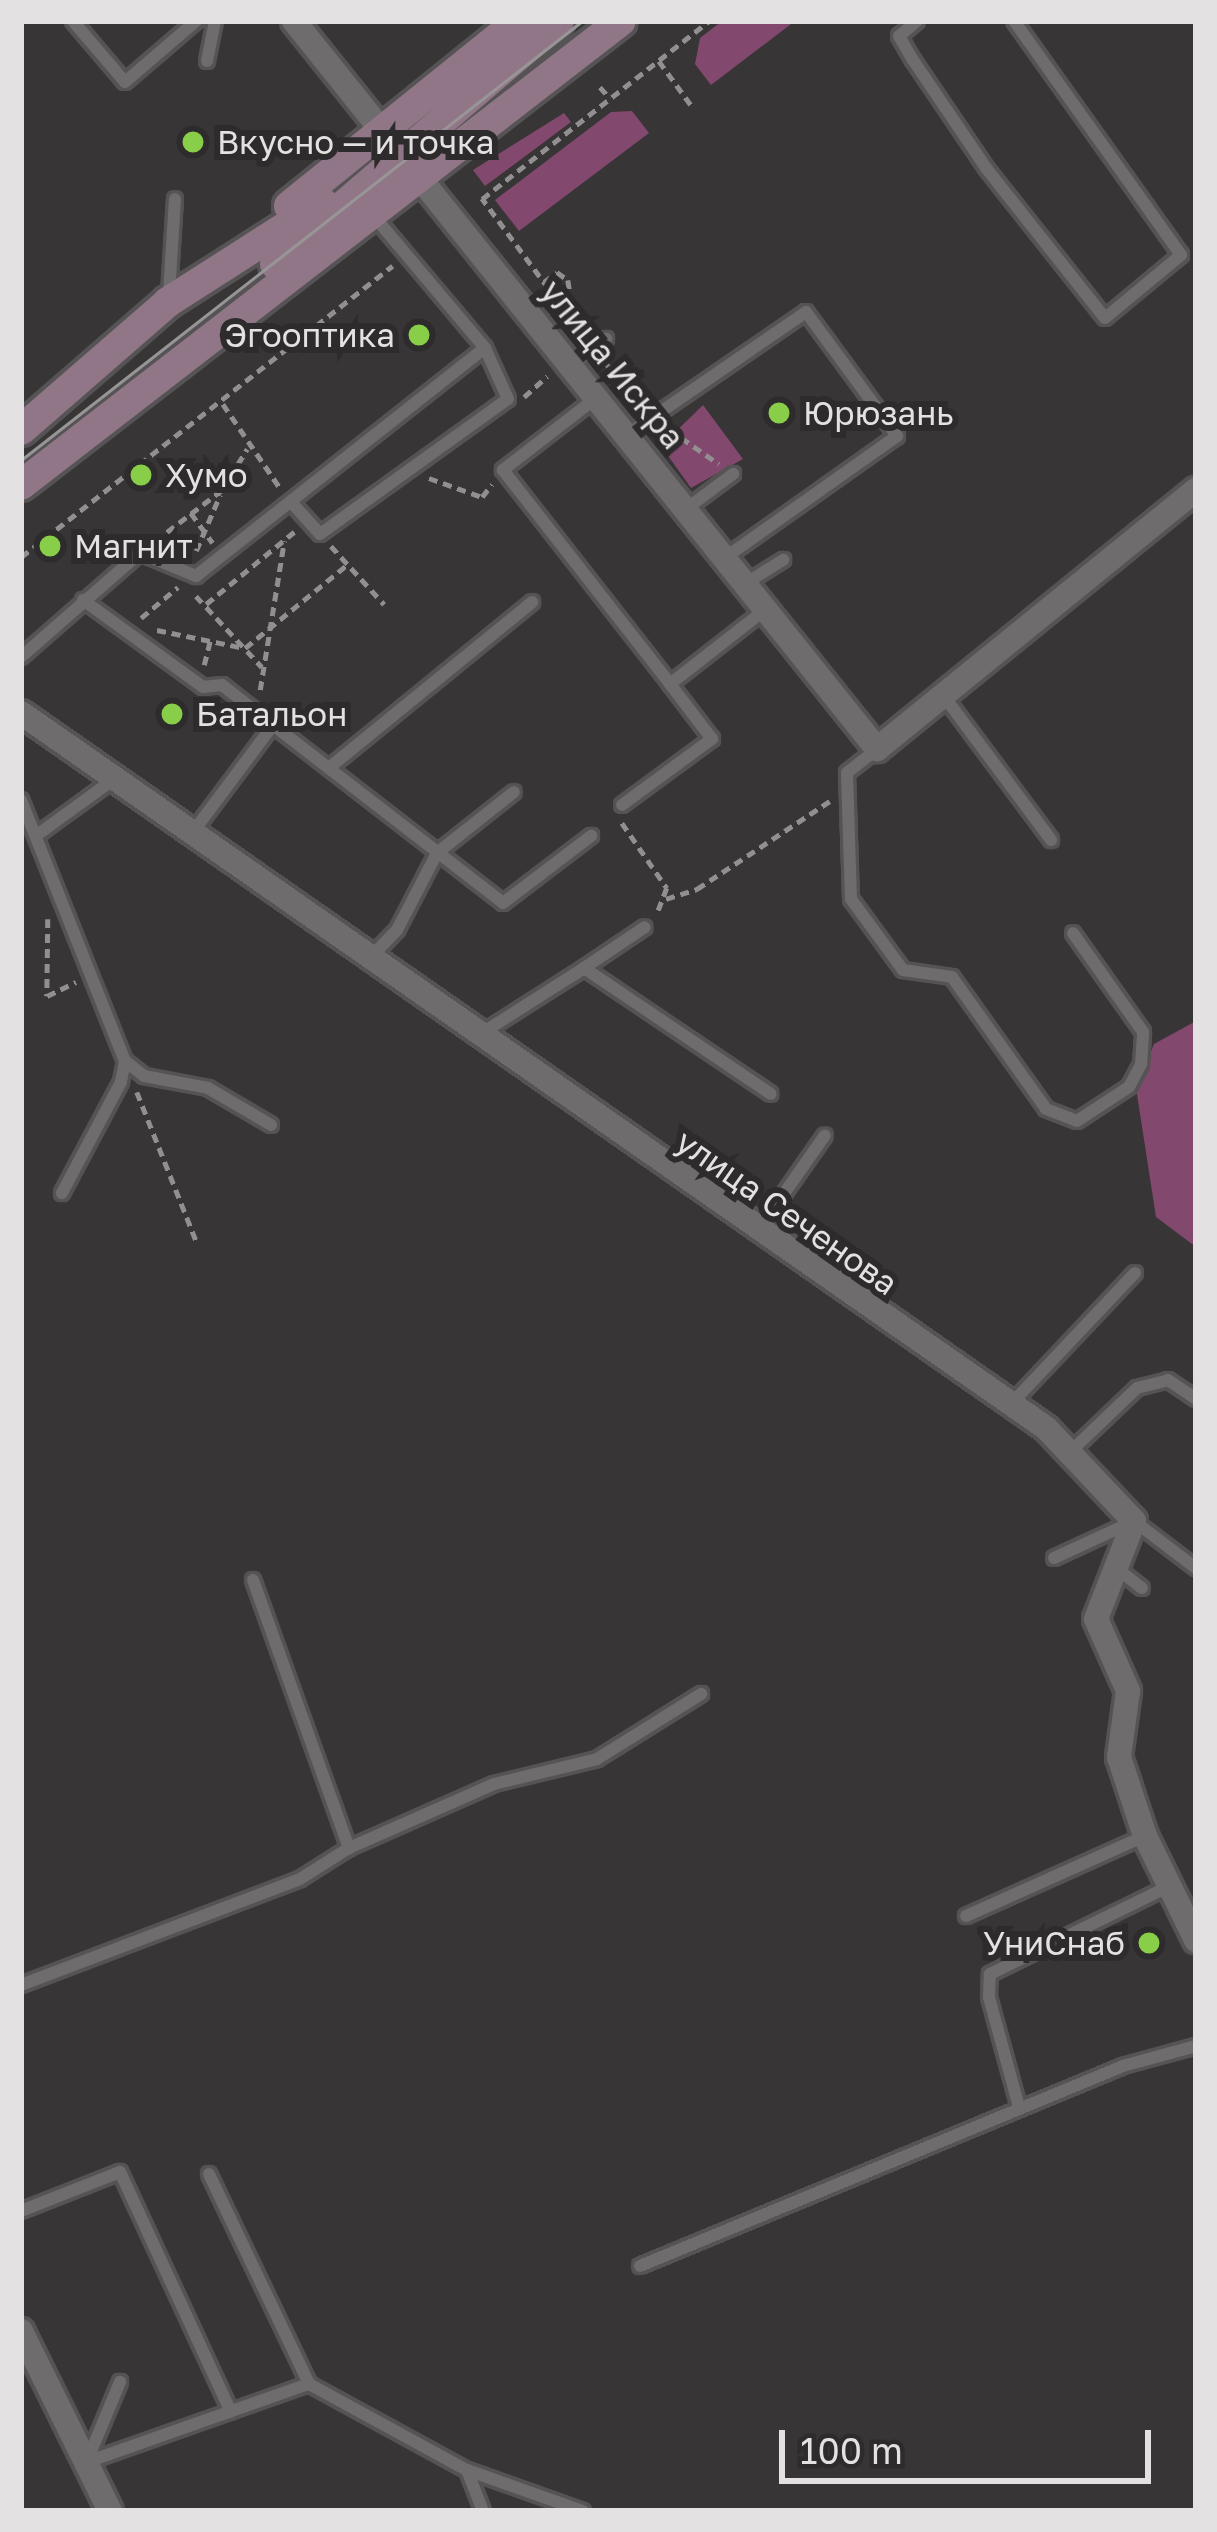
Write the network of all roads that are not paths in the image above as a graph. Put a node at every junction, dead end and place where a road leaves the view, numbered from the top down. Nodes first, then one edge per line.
1 (73, 21) edge
2 (196, 21) edge
3 (215, 21) edge
4 (294, 21) edge
5 (518, 21) edge
6 (559, 21) edge
7 (620, 21) edge
8 (917, 21) edge
9 (1014, 21) edge
10 (207, 62) dead end
11 (402, 154) junction
12 (175, 199) dead end
13 (373, 214) junction
14 (168, 302) junction
15 (606, 339) dead end
16 (484, 348) junction
17 (571, 364) junction
18 (597, 397) junction
19 (123, 403) junction
20 (21, 410) edge
21 (21, 430) edge
22 (627, 435) junction
23 (21, 474) edge
24 (733, 474) dead end
25 (21, 485) edge
26 (1196, 490) edge
27 (291, 502) junction
28 (686, 509) junction
29 (725, 558) junction
30 (783, 560) dead end
31 (746, 583) junction
32 (83, 600) junction
33 (532, 602) dead end
34 (766, 609) junction
35 (21, 657) edge
36 (670, 684) junction
37 (943, 695) junction
38 (21, 713) edge
39 (273, 724) junction
40 (878, 749) junction
41 (330, 767) junction
42 (114, 779) junction
43 (514, 792) dead end
44 (21, 800) edge
45 (622, 805) road end
46 (30, 829) edge
47 (591, 836) dead end
48 (189, 837) junction
49 (1051, 840) dead end
50 (437, 853) junction
51 (646, 928) road end
52 (1073, 933) dead end
53 (367, 961) junction
54 (584, 968) junction
55 (478, 1036) junction
56 (125, 1060) junction
57 (771, 1094) dead end
58 (271, 1125) dead end
59 (825, 1135) dead end
60 (62, 1193) dead end
61 (756, 1232) junction
62 (1135, 1273) dead end
63 (1196, 1399) edge
64 (1011, 1404) junction
65 (1070, 1453) junction
66 (1134, 1521) junction
67 (1054, 1558) dead end
68 (1115, 1567) junction
69 (1196, 1568) edge
70 (254, 1580) dead end
71 (1142, 1588) dead end
72 (701, 1694) dead end
73 (1145, 1836) junction
74 (349, 1848) junction
75 (1170, 1886) junction
76 (966, 1916) dead end
77 (1196, 1940) edge
78 (21, 1985) edge
79 (1196, 2046) edge
80 (1016, 2109) junction
81 (209, 2174) dead end
82 (21, 2211) edge
83 (640, 2266) dead end
84 (21, 2331) edge
85 (120, 2382) dead end
86 (309, 2384) junction
87 (231, 2412) junction
88 (87, 2462) junction
89 (467, 2470) junction
90 (110, 2511) edge
91 (483, 2511) edge
92 (583, 2511) edge

1 - 2 lane
3 - 10 lane
4 - 11 street, улица Искра
5 - 11 main road
6 - 11 main road
7 - 11 main road
8 - 9 lane
11 - 13 main road
11 - 14 main road
11 - 17 street, улица Искра
11 - 19 main road
12 - 14 lane
13 - 16 lane
13 - 19 main road
14 - 20 main road
14 - 21 main road
15 - 17 lane
16 - 27 lane
16 - 27 lane
17 - 18 street, улица Искра
18 - 22 street, улица Искра
18 - 36 lane
19 - 23 main road
19 - 25 main road
22 - 28 street, улица Искра
22 - 29 lane
24 - 28 lane
26 - 37 street
27 - 32 lane
28 - 29 street, улица Искра
29 - 31 street, улица Искра
30 - 31 lane
31 - 34 street, улица Искра
32 - 35 lane
32 - 39 lane
33 - 41 lane
34 - 36 lane
34 - 40 street, улица Искра
36 - 45 lane
37 - 40 street
37 - 49 lane
38 - 42 street, улица Сеченова
39 - 41 lane
39 - 48 lane
40 - 52 lane
41 - 50 lane
42 - 46 lane
42 - 48 street, улица Сеченова
43 - 50 lane
44 - 46 lane
46 - 56 lane
47 - 50 lane
48 - 53 street, улица Сеченова
50 - 53 lane
51 - 54 lane
53 - 55 street, улица Сеченова
54 - 55 lane
54 - 57 lane
55 - 61 street, улица Сеченова
56 - 58 lane
56 - 60 lane
59 - 61 lane
61 - 64 street, улица Сеченова
62 - 64 lane
63 - 65 lane
64 - 65 street, улица Сеченова
65 - 66 street, улица Сеченова
66 - 67 lane
66 - 68 street
66 - 69 lane
68 - 71 lane
68 - 73 street
70 - 74 lane
72 - 74 lane
73 - 75 street
73 - 76 lane
74 - 78 lane
75 - 77 street
75 - 80 lane
79 - 80 lane
80 - 83 lane
81 - 86 lane
82 - 87 lane
84 - 88 street
85 - 88 lane
86 - 87 lane
86 - 89 lane
87 - 88 lane
88 - 90 street
89 - 91 lane
89 - 92 lane

